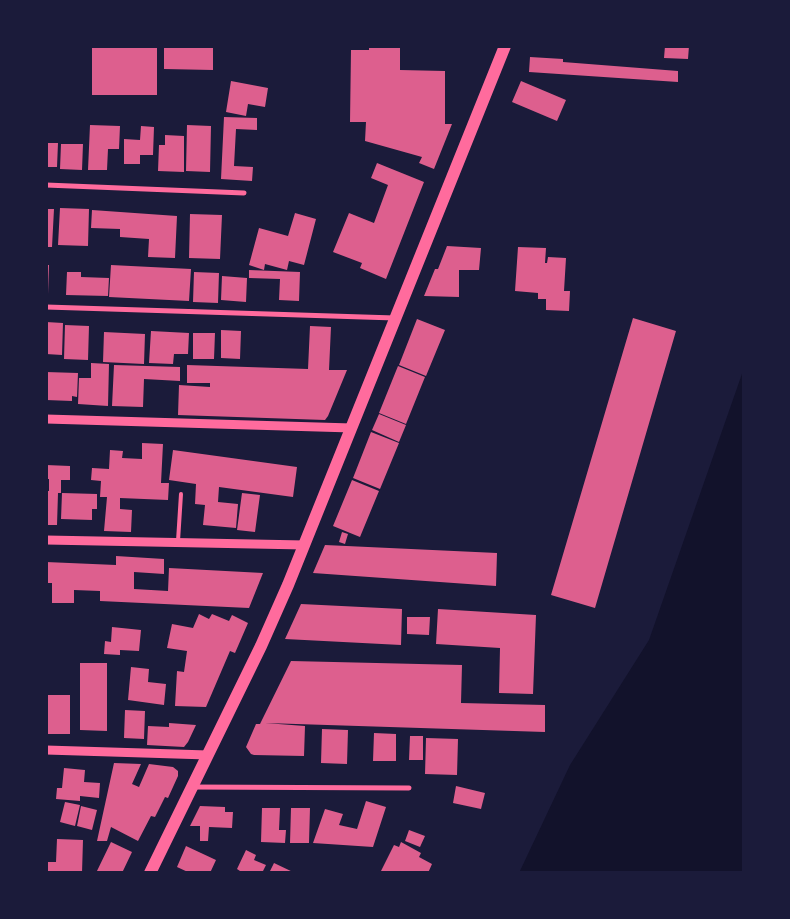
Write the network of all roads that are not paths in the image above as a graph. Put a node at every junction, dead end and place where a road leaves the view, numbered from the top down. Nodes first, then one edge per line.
1 (504, 46) edge
2 (46, 185) edge
3 (244, 192) dead end
4 (46, 306) edge
5 (396, 318) junction
6 (46, 419) edge
7 (352, 428) junction
8 (181, 494) dead end
9 (46, 540) edge
10 (178, 542) junction
11 (305, 544) junction
12 (46, 750) edge
13 (208, 755) junction
14 (191, 787) junction
15 (409, 788) dead end
16 (150, 873) edge

1 - 5 main road
2 - 3 street
4 - 5 street
5 - 7 main road
6 - 7 street
7 - 11 main road
8 - 10 lane
9 - 10 street
10 - 11 street
11 - 13 main road
12 - 13 street
13 - 14 main road
14 - 15 street
14 - 16 main road

